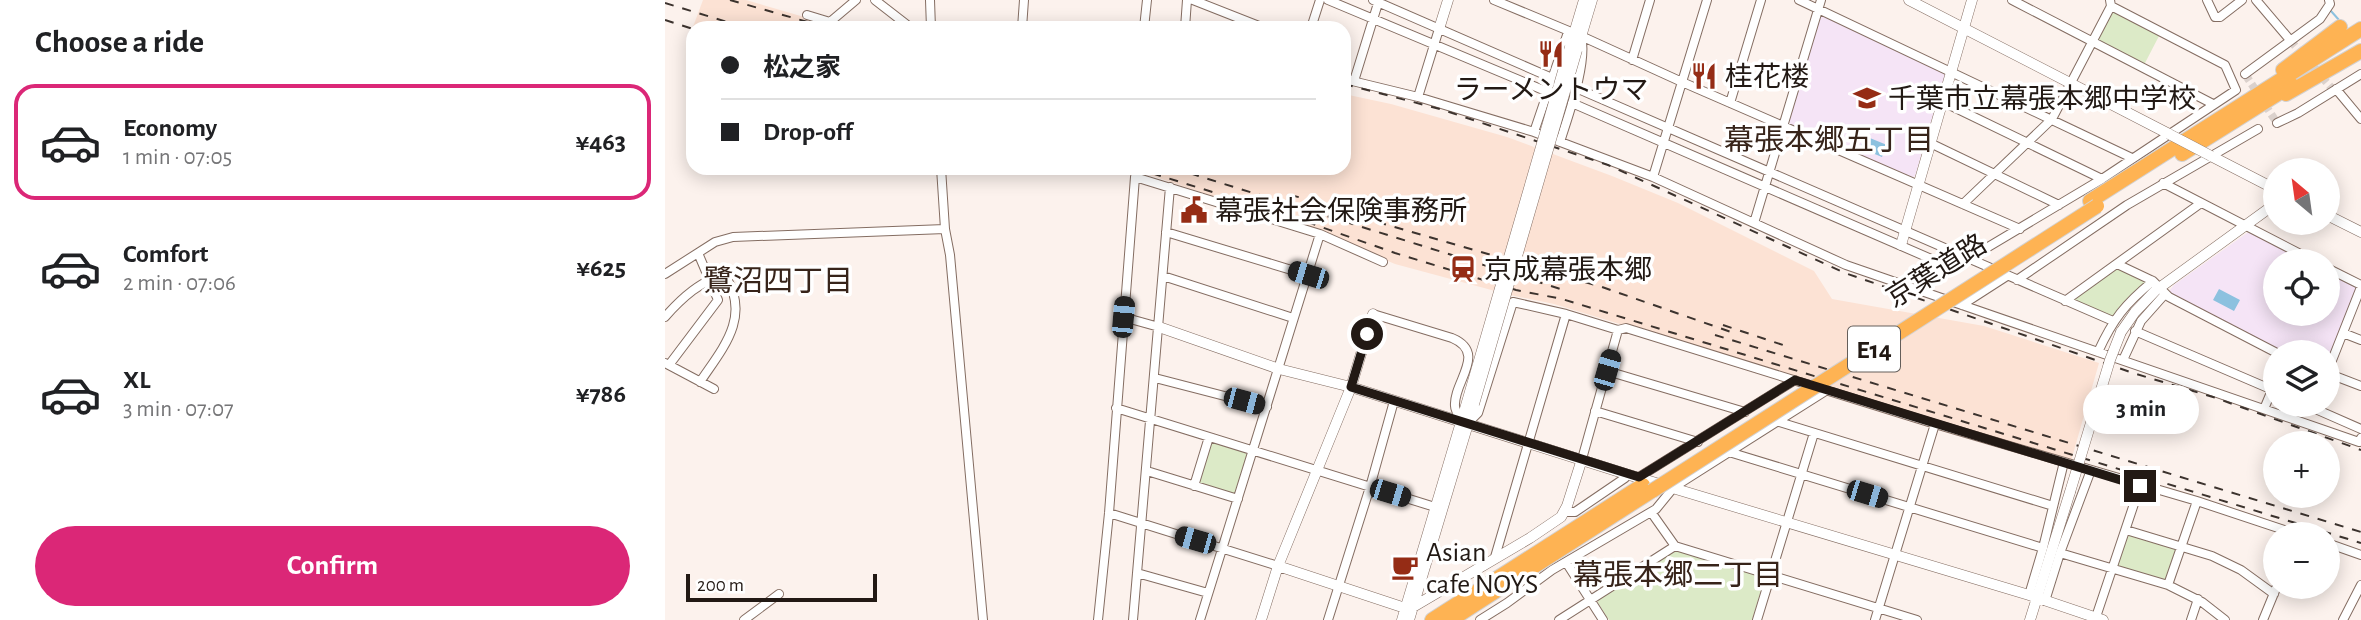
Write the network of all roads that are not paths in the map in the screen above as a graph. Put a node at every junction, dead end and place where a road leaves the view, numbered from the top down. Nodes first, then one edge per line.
1 (856, 0) edge
2 (875, 0) edge
3 (930, 0) edge
4 (1024, 0) edge
5 (1147, 0) edge
6 (1187, 0) edge
7 (1193, 0) edge
8 (1319, 0) edge
9 (1328, 0) edge
10 (1448, 0) edge
11 (1494, 0) edge
12 (1584, 0) edge
13 (1592, 0) edge
14 (1650, 0) edge
15 (1707, 0) edge
16 (1761, 0) edge
17 (1799, 0) edge
18 (1909, 0) edge
19 (1972, 0) edge
20 (2012, 0) edge
21 (2207, 0) edge
22 (2242, 0) edge
23 (2329, 0) edge
24 (1377, 1) edge
25 (2258, 1) edge
26 (1508, 3) edge
27 (2110, 3) edge
28 (1820, 4) edge
29 (2029, 5) edge
30 (807, 15) dead end
31 (1373, 19) junction
32 (827, 21) edge
33 (831, 21) edge
34 (902, 21) edge
35 (928, 21) edge
36 (1022, 21) edge
37 (1145, 21) edge
38 (1186, 21) edge
39 (1244, 21) edge
40 (1313, 21) edge
41 (2340, 27) dead end
42 (1964, 28) junction
43 (1439, 29) junction
44 (2361, 29) edge
45 (1578, 34) junction
46 (2290, 40) junction
47 (2361, 40) edge
48 (2092, 42) junction
49 (1434, 45) junction
50 (2361, 51) edge
51 (1632, 60) junction
52 (1952, 71) junction
53 (2245, 74) dead end
54 (2361, 74) edge
55 (1552, 78) junction
56 (1351, 80) edge
57 (1354, 81) junction
58 (1682, 82) junction
59 (2070, 83) junction
60 (1576, 88) junction
61 (2336, 89) junction
62 (1548, 92) junction
63 (1418, 97) junction
64 (1943, 102) junction
65 (1572, 103) junction
66 (1730, 103) junction
67 (2213, 104) junction
68 (2250, 112) junction
69 (2052, 119) junction
70 (2361, 119) edge
71 (2215, 122) junction
72 (2277, 123) dead end
73 (1783, 126) junction
74 (1668, 128) junction
75 (2258, 129) dead end
76 (1534, 132) junction
77 (2169, 134) junction
78 (1560, 142) junction
79 (2027, 142) junction
80 (1664, 143) junction
81 (1930, 143) junction
82 (2211, 156) junction
83 (2132, 158) junction
84 (1771, 172) junction
85 (1994, 174) junction
86 (941, 175) edge
87 (1653, 177) junction
88 (2102, 179) junction
89 (2163, 183) junction
90 (2263, 183) edge
91 (1919, 184) junction
92 (1170, 187) junction
93 (1766, 187) junction
94 (2201, 202) junction
95 (1963, 204) junction
96 (2094, 204) junction
97 (2059, 205) junction
98 (2263, 213) edge
99 (2340, 222) edge
100 (1754, 223) junction
101 (2247, 226) junction
102 (945, 229) junction
103 (2020, 229) junction
104 (1905, 230) junction
105 (1166, 232) junction
106 (2361, 232) edge
107 (1320, 234) junction
108 (1901, 245) junction
109 (2291, 249) edge
110 (698, 253) junction
111 (1968, 259) junction
112 (1383, 262) dead end
113 (2117, 264) junction
114 (1952, 268) junction
115 (665, 274) edge
116 (1308, 275) junction
117 (2340, 275) edge
118 (1163, 276) junction
119 (2007, 276) junction
120 (2017, 279) junction
121 (711, 281) junction
122 (2361, 286) edge
123 (2160, 287) junction
124 (1916, 290) junction
125 (2066, 301) junction
126 (1962, 305) junction
127 (1373, 314) joint
128 (1566, 314) junction
129 (665, 317) edge
130 (1123, 317) junction
131 (1293, 318) junction
132 (2113, 321) junction
133 (1159, 327) junction
134 (1618, 330) junction
135 (2136, 331) junction
136 (2108, 332) junction
137 (2343, 333) junction
138 (2340, 340) edge
139 (2361, 340) edge
140 (2131, 341) junction
141 (2263, 345) edge
142 (2098, 352) junction
143 (2123, 360) junction
144 (667, 364) edge
145 (1279, 369) junction
146 (1607, 370) junction
147 (1155, 378) junction
148 (2340, 378) edge
149 (1795, 380) junction
150 (700, 382) junction
151 (2263, 386) edge
152 (2361, 386) edge
153 (1351, 387) junction
154 (713, 389) dead end
155 (1827, 390) junction
156 (1395, 401) junction
157 (1267, 407) junction
158 (1116, 408) junction
159 (2263, 408) edge
160 (1595, 411) junction
161 (1745, 412) junction
162 (2288, 417) edge
163 (2336, 417) edge
164 (1151, 419) junction
165 (1776, 421) junction
166 (1464, 422) junction
167 (1935, 424) junction
168 (2361, 429) edge
169 (1814, 433) junction
170 (1209, 437) junction
171 (2361, 438) edge
172 (1528, 442) junction
173 (1698, 442) junction
174 (1252, 451) junction
175 (1729, 452) junction
176 (1582, 459) junction
177 (2064, 462) junction
178 (1922, 466) junction
179 (1316, 470) junction
180 (2091, 470) junction
181 (1147, 471) junction
182 (1626, 474) junction
183 (1802, 474) junction
184 (1645, 484) junction
185 (1194, 486) junction
186 (2140, 486) junction
187 (1370, 487) junction
188 (1674, 487) junction
189 (1238, 499) junction
190 (2197, 501) junction
191 (1435, 506) junction
192 (2053, 506) junction
193 (1910, 507) junction
194 (1565, 512) junction
195 (1651, 512) junction
196 (1109, 513) junction
197 (1787, 522) junction
198 (2263, 523) edge
199 (1142, 525) junction
200 (2126, 530) junction
201 (1675, 546) junction
202 (2181, 547) junction
203 (1222, 548) junction
204 (2043, 548) junction
205 (2340, 548) edge
206 (2060, 553) junction
207 (1895, 555) junction
208 (2361, 555) edge
209 (1495, 557) junction
210 (1566, 562) junction
211 (1278, 566) junction
212 (2113, 569) junction
213 (1137, 573) junction
214 (1770, 575) junction
215 (2263, 583) edge
216 (1339, 585) junction
217 (2168, 585) junction
218 (2361, 586) edge
219 (1208, 593) junction
220 (779, 594) dead end
221 (2037, 598) junction
222 (2198, 599) junction
223 (2272, 599) edge
224 (1591, 600) junction
225 (2350, 606) junction
226 (1878, 608) junction
227 (2361, 611) edge
228 (1408, 615) edge
229 (2099, 619) edge
230 (744, 620) edge
231 (983, 620) edge
232 (1098, 620) edge
233 (1133, 620) edge
234 (1200, 620) edge
235 (1261, 620) edge
236 (1328, 620) edge
237 (1432, 620) edge
238 (1451, 620) edge
239 (1480, 620) edge
240 (1559, 620) edge
241 (1603, 620) edge
242 (1757, 620) edge
243 (1875, 620) edge
244 (1917, 620) edge
245 (2030, 620) edge
246 (2191, 620) edge
247 (2225, 620) edge
248 (2263, 620) edge
249 (2343, 620) edge

1 - 33 street
2 - 34 street
3 - 35 street
4 - 36 street
5 - 37 street
6 - 38 street
7 - 39 street
8 - 40 street
9 - 31 street
10 - 43 street
11 - 26 street
12 - 45 street
13 - 45 street
14 - 51 street
15 - 58 street
16 - 66 street
17 - 28 street
18 - 42 street
19 - 42 street
20 - 29 street
21 - 22 street
23 - 46 street
24 - 31 street
24 - 43 street
25 - 46 street
26 - 45 street
27 - 48 street
27 - 67 street
28 - 52 street
28 - 73 street
29 - 48 street
30 - 32 street
31 - 49 street
31 - 57 street
41 - 71 highway
42 - 52 street
42 - 59 street
43 - 49 street
43 - 55 street
44 - 71 highway, 京葉道路 / E14
45 - 51 street
45 - 55 street
45 - 60 street
45 - 166 street, bridge
46 - 53 street
47 - 68 highway, 京葉道路 / E14
48 - 59 street
48 - 67 street
49 - 62 street
49 - 63 street
50 - 68 highway
51 - 58 street
52 - 64 street
52 - 69 street
54 - 61 street
55 - 62 street
56 - 57 street
57 - 63 street
58 - 66 street
58 - 74 street
59 - 69 street
59 - 77 street
60 - 65 street
60 - 74 street
61 - 70 street
61 - 72 street
62 - 76 street
63 - 76 street
64 - 79 street
64 - 81 street
65 - 78 street
65 - 80 street
66 - 73 street
67 - 77 street
68 - 96 highway, 京葉道路 / E14
69 - 79 street
69 - 83 street
71 - 96 highway, 京葉道路 / E14
73 - 84 street
73 - 91 street
74 - 80 street
74 - 84 street
75 - 82 street
76 - 78 street
77 - 82 street, bridge
77 - 83 street
78 - 87 street
79 - 85 street
79 - 88 street
80 - 87 street
80 - 93 street
81 - 85 street
81 - 91 street
82 - 89 street
82 - 90 street
83 - 88 street
84 - 93 street
84 - 104 street
85 - 95 street
85 - 97 street
86 - 102 street
87 - 100 street
88 - 97 street
89 - 94 street
89 - 120 street
91 - 95 street
91 - 104 street
92 - 105 street
92 - 107 street
92 - 130 street
93 - 100 street
93 - 108 street
94 - 101 street
94 - 113 street
95 - 103 street
96 - 184 highway, 京葉道路 / E14
97 - 103 street
98 - 101 street
99 - 106 street
100 - 124 street
101 - 109 street
101 - 123 street
102 - 110 street
102 - 231 street
103 - 111 street
104 - 108 street
104 - 111 street
105 - 116 street
105 - 118 street
107 - 112 street
107 - 116 street
108 - 114 street
110 - 115 street
110 - 121 street
111 - 114 street
111 - 119 street
113 - 123 street
113 - 125 street
114 - 124 street
116 - 131 street
117 - 122 street
118 - 131 street
118 - 133 street
119 - 120 street
119 - 126 street
120 - 125 street
121 - 129 street
121 - 144 street
121 - 150 street
122 - 137 street
123 - 132 street
123 - 135 street
123 - 141 street
123 - 221 street, bridge
124 - 126 street
125 - 132 street
126 - 142 street
127 - 153 street
127 - 166 street
128 - 134 street
128 - 166 street
128 - 172 street
130 - 133 street
130 - 158 street
131 - 145 street
132 - 136 street
133 - 145 street
133 - 147 street
134 - 146 street
134 - 149 street
135 - 140 street
135 - 151 street
136 - 140 street
136 - 142 street
137 - 138 street
137 - 139 street
140 - 143 street
142 - 143 street
143 - 159 street
144 - 150 street
145 - 153 street
145 - 157 street
146 - 160 street
146 - 161 street
147 - 157 street
147 - 164 street
148 - 152 street
149 - 155 street
149 - 161 street
150 - 154 street
153 - 156 street
153 - 179 street
155 - 165 street
155 - 167 street
156 - 166 street
156 - 187 street
157 - 174 street
158 - 164 street
158 - 196 street
160 - 173 street
160 - 176 street
161 - 173 street
162 - 171 street
163 - 168 street
164 - 170 street
164 - 181 street
165 - 169 street
165 - 175 street
166 - 172 street
166 - 191 street
166 - 228 street
167 - 177 street
167 - 178 street
169 - 178 street
169 - 183 street
170 - 174 street
170 - 185 street
172 - 176 street
172 - 209 street
173 - 184 street
174 - 179 street
174 - 189 street
175 - 183 street
175 - 188 street
176 - 182 street
176 - 194 street
177 - 180 street
177 - 192 street
178 - 192 street
178 - 193 street
179 - 187 street
179 - 211 street
180 - 186 street
180 - 206 street
181 - 185 street
181 - 199 street
182 - 184 street
182 - 194 street
183 - 193 street
183 - 197 street
184 - 188 street
184 - 237 highway, 京葉道路 / E14
184 - 238 highway, 京葉道路 / E14
185 - 189 street
186 - 190 street
186 - 200 street
187 - 191 street
187 - 216 street
188 - 195 street
188 - 197 street
189 - 203 street
190 - 198 street
190 - 202 street
191 - 228 street
192 - 204 street
193 - 204 street
193 - 207 street
194 - 209 street
195 - 201 street
195 - 210 street
196 - 199 street
196 - 232 street
197 - 207 street
197 - 214 street
199 - 203 street
199 - 213 street
200 - 202 street
200 - 212 street
201 - 214 street
201 - 224 street
202 - 215 street
202 - 217 street
203 - 211 street
203 - 219 street
204 - 221 street
205 - 208 street
206 - 212 street
206 - 221 street
207 - 221 street
207 - 226 street
209 - 228 street
210 - 224 street
210 - 239 street
211 - 216 street
211 - 235 street
212 - 217 street
212 - 229 street
213 - 219 street
213 - 233 street
214 - 226 street
214 - 242 street
216 - 228 street
216 - 236 street
217 - 222 street
218 - 225 street
219 - 234 street
220 - 230 street
221 - 229 street
221 - 245 street
222 - 246 street
222 - 247 street
223 - 248 street
224 - 240 street
224 - 241 street
225 - 227 street
225 - 249 street
226 - 243 street
226 - 244 street

